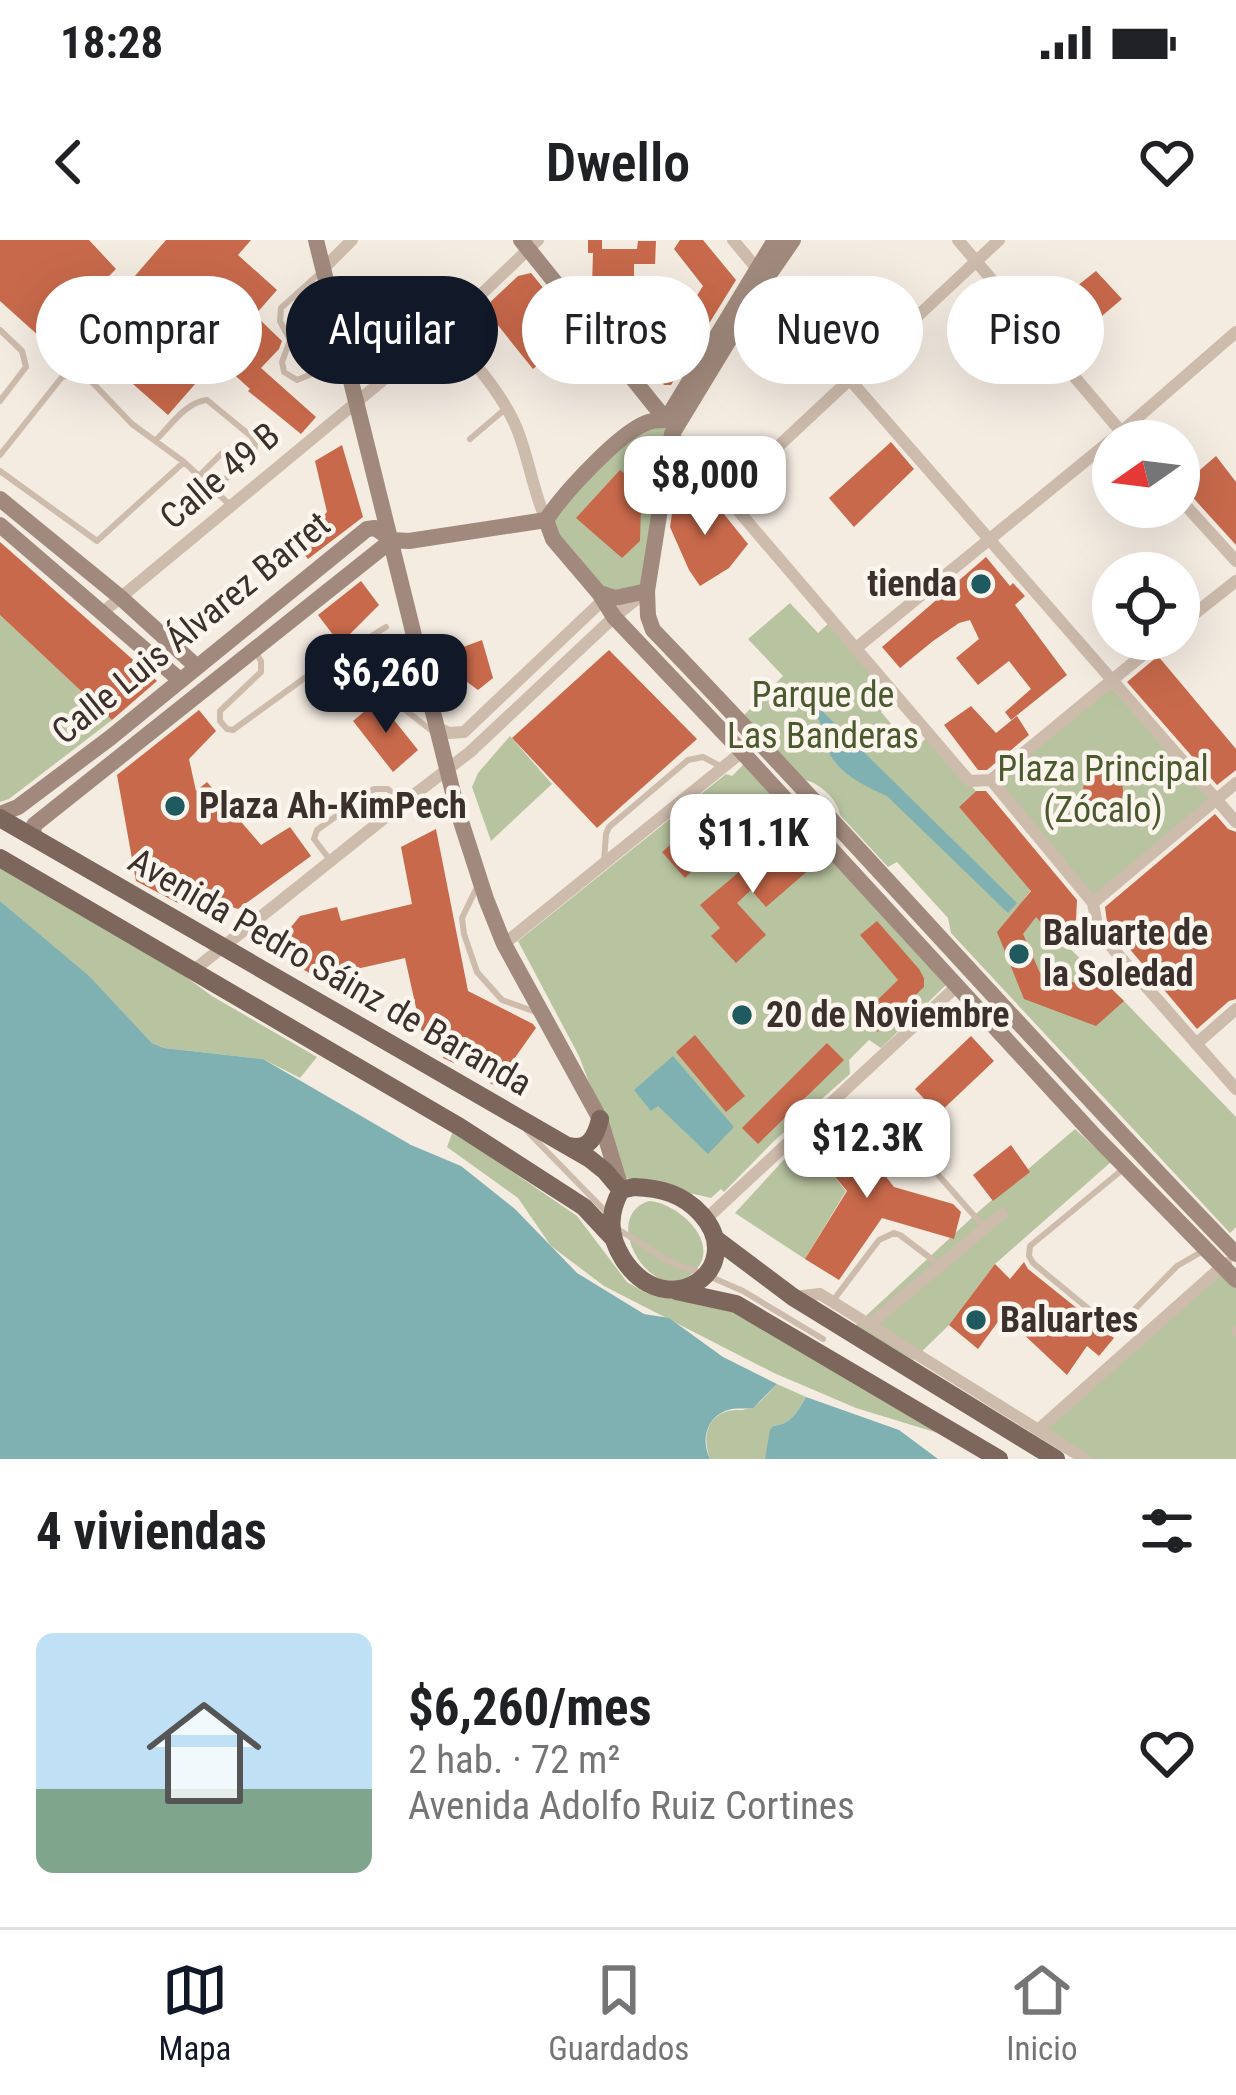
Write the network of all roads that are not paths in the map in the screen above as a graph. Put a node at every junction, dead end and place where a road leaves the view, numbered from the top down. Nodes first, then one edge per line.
1 (316, 240) edge
2 (352, 240) edge
3 (733, 240) edge
4 (775, 240) edge
5 (793, 240) edge
6 (958, 240) edge
7 (999, 240) edge
8 (531, 242) edge
9 (976, 260) junction
10 (322, 269) junction
11 (761, 273) junction
12 (315, 276) edge
13 (324, 276) edge
14 (497, 276) edge
15 (764, 276) edge
16 (286, 303) edge
17 (923, 311) edge
18 (0, 330) edge
19 (286, 332) edge
20 (1236, 332) edge
21 (353, 384) edge
22 (377, 384) edge
23 (489, 384) edge
24 (848, 384) edge
25 (854, 384) edge
26 (0, 400) edge
27 (357, 400) junction
28 (507, 407) junction
29 (1111, 420) edge
30 (1142, 420) edge
31 (669, 427) junction
32 (470, 439) dead end
33 (156, 440) junction
34 (221, 454) dead end
35 (0, 455) edge
36 (1092, 461) edge
37 (184, 462) junction
38 (0, 471) edge
39 (200, 476) junction
40 (214, 488) junction
41 (725, 496) junction
42 (0, 499) edge
43 (231, 507) junction
44 (545, 520) junction
45 (1200, 521) edge
46 (0, 525) edge
47 (81, 531) junction
48 (989, 538) junction
49 (392, 540) junction
50 (64, 551) junction
51 (1236, 561) edge
52 (1236, 581) edge
53 (647, 591) junction
54 (120, 597) junction
55 (282, 597) junction
56 (601, 597) junction
57 (1200, 609) edge
58 (103, 612) junction
59 (296, 615) junction
60 (614, 617) junction
61 (252, 621) junction
62 (386, 627) dead end
63 (371, 637) junction
64 (260, 643) junction
65 (855, 649) junction
66 (1135, 660) edge
67 (196, 666) junction
68 (306, 677) junction
69 (1111, 679) junction
70 (180, 680) junction
71 (378, 687) junction
72 (438, 732) junction
73 (754, 735) junction
74 (110, 738) junction
75 (742, 752) junction
76 (123, 754) junction
77 (723, 768) junction
78 (447, 769) junction
79 (991, 780) junction
80 (1236, 783) edge
81 (1217, 800) junction
82 (402, 804) junction
83 (0, 816) edge
84 (1236, 822) edge
85 (33, 837) junction
86 (0, 858) edge
87 (330, 861) junction
88 (604, 864) junction
89 (480, 882) junction
90 (1093, 903) junction
91 (504, 944) junction
92 (223, 946) junction
93 (194, 970) junction
94 (957, 986) junction
95 (1236, 1009) edge
96 (545, 1015) junction
97 (1196, 1043) junction
98 (1236, 1089) edge
99 (512, 1116) junction
100 (601, 1119) junction
101 (910, 1142) dead end
102 (562, 1144) junction
103 (1125, 1168) junction
104 (621, 1190) junction
105 (1001, 1214) dead end
106 (706, 1219) junction
107 (615, 1228) junction
108 (985, 1228) junction
109 (717, 1240) junction
110 (1205, 1250) junction
111 (1236, 1254) edge
112 (940, 1265) junction
113 (1229, 1274) edge
114 (706, 1275) junction
115 (676, 1291) junction
116 (793, 1297) junction
117 (832, 1302) junction
118 (870, 1324) junction
119 (823, 1339) dead end
120 (1038, 1430) junction
121 (999, 1459) edge
122 (1056, 1459) edge
123 (1084, 1459) edge

1 - 10 main road
2 - 10 street
3 - 11 street
4 - 11 main road
5 - 11 main road
6 - 9 street
7 - 9 street
8 - 14 street, Calle 49 B
8 - 31 main road
9 - 17 street
9 - 29 street
10 - 12 lane
10 - 13 main road
11 - 15 street
11 - 31 main road
16 - 19 lane
18 - 26 lane
20 - 30 street
21 - 27 main road
22 - 27 street, Calle 49 B
23 - 28 street
24 - 41 street
25 - 48 street
27 - 43 street, Calle 49 B
27 - 49 main road
28 - 32 lane
28 - 44 street
31 - 41 street
31 - 44 main road
31 - 53 main road
33 - 35 lane
33 - 37 lane
33 - 40 lane
34 - 39 lane
36 - 48 street
37 - 39 lane
37 - 47 lane
38 - 47 lane
39 - 40 lane
40 - 43 lane
41 - 65 street
42 - 50 main road
43 - 54 street, Calle 49 B
44 - 49 main road
44 - 56 main road
45 - 51 street
46 - 58 main road
47 - 50 lane
48 - 65 street
48 - 69 street
49 - 55 main road, Calle Luis Álvarez Barret
49 - 59 main road, Calle Luis Álvarez Barret
49 - 72 main road
50 - 54 main road
52 - 57 street
53 - 56 main road
53 - 60 street
53 - 73 main road
54 - 58 street, Calle 49 B
54 - 67 main road
55 - 59 main road
55 - 61 main road, Calle Luis Álvarez Barret
56 - 60 main road
56 - 72 street
58 - 70 main road
59 - 64 main road, Calle Luis Álvarez Barret
60 - 75 main road
60 - 78 street
61 - 64 main road
61 - 67 main road, Calle Luis Álvarez Barret
62 - 63 lane
63 - 68 lane
63 - 71 lane
64 - 68 lane
64 - 76 main road, Calle Luis Álvarez Barret
65 - 79 street
66 - 69 street
67 - 70 main road, Calle Luis Álvarez Barret
68 - 71 lane
69 - 79 street
69 - 81 street
70 - 74 main road, Calle Luis Álvarez Barret
71 - 72 lane
72 - 78 main road
73 - 75 street
73 - 111 main road
74 - 76 main road
74 - 83 main road, Calle Luis Álvarez Barret
75 - 77 street
75 - 94 main road
76 - 85 main road, Calle Luis Álvarez Barret
77 - 88 street
77 - 88 lane
78 - 82 street
78 - 89 main road
79 - 90 street
80 - 81 street
81 - 84 street
81 - 90 street
82 - 87 street
82 - 87 lane
83 - 85 main road, Avenida Pedro Sáinz de Baranda
85 - 92 main road, Avenida Pedro Sáinz de Baranda
86 - 93 main road, Avenida Pedro Sáinz de Baranda
87 - 92 street
88 - 91 street
89 - 91 main road
89 - 96 lane
90 - 97 street
91 - 96 main road
92 - 93 street
92 - 99 main road, Avenida Pedro Sáinz de Baranda
93 - 107 main road, Avenida Pedro Sáinz de Baranda
94 - 103 main road
94 - 106 street
95 - 97 street
96 - 100 main road
97 - 98 street
99 - 102 main road, Avenida Pedro Sáinz de Baranda
99 - 107 lane
100 - 102 main road
100 - 104 main road
101 - 108 lane
102 - 104 main road, Avenida Pedro Sáinz de Baranda
103 - 110 main road
103 - 110 lane
104 - 106 main road
104 - 107 main road
105 - 108 street
106 - 109 main road
107 - 114 lane
107 - 115 main road, Avenida Pedro Sáinz de Baranda
108 - 112 street
109 - 114 main road
109 - 116 main road
110 - 113 main road
111 - 113 street
112 - 117 lane
112 - 118 street
113 - 120 street
114 - 115 main road
114 - 119 lane
115 - 121 main road, Avenida Pedro Sáinz de Baranda
116 - 117 street
116 - 122 main road
117 - 118 street
118 - 120 street
120 - 123 street

